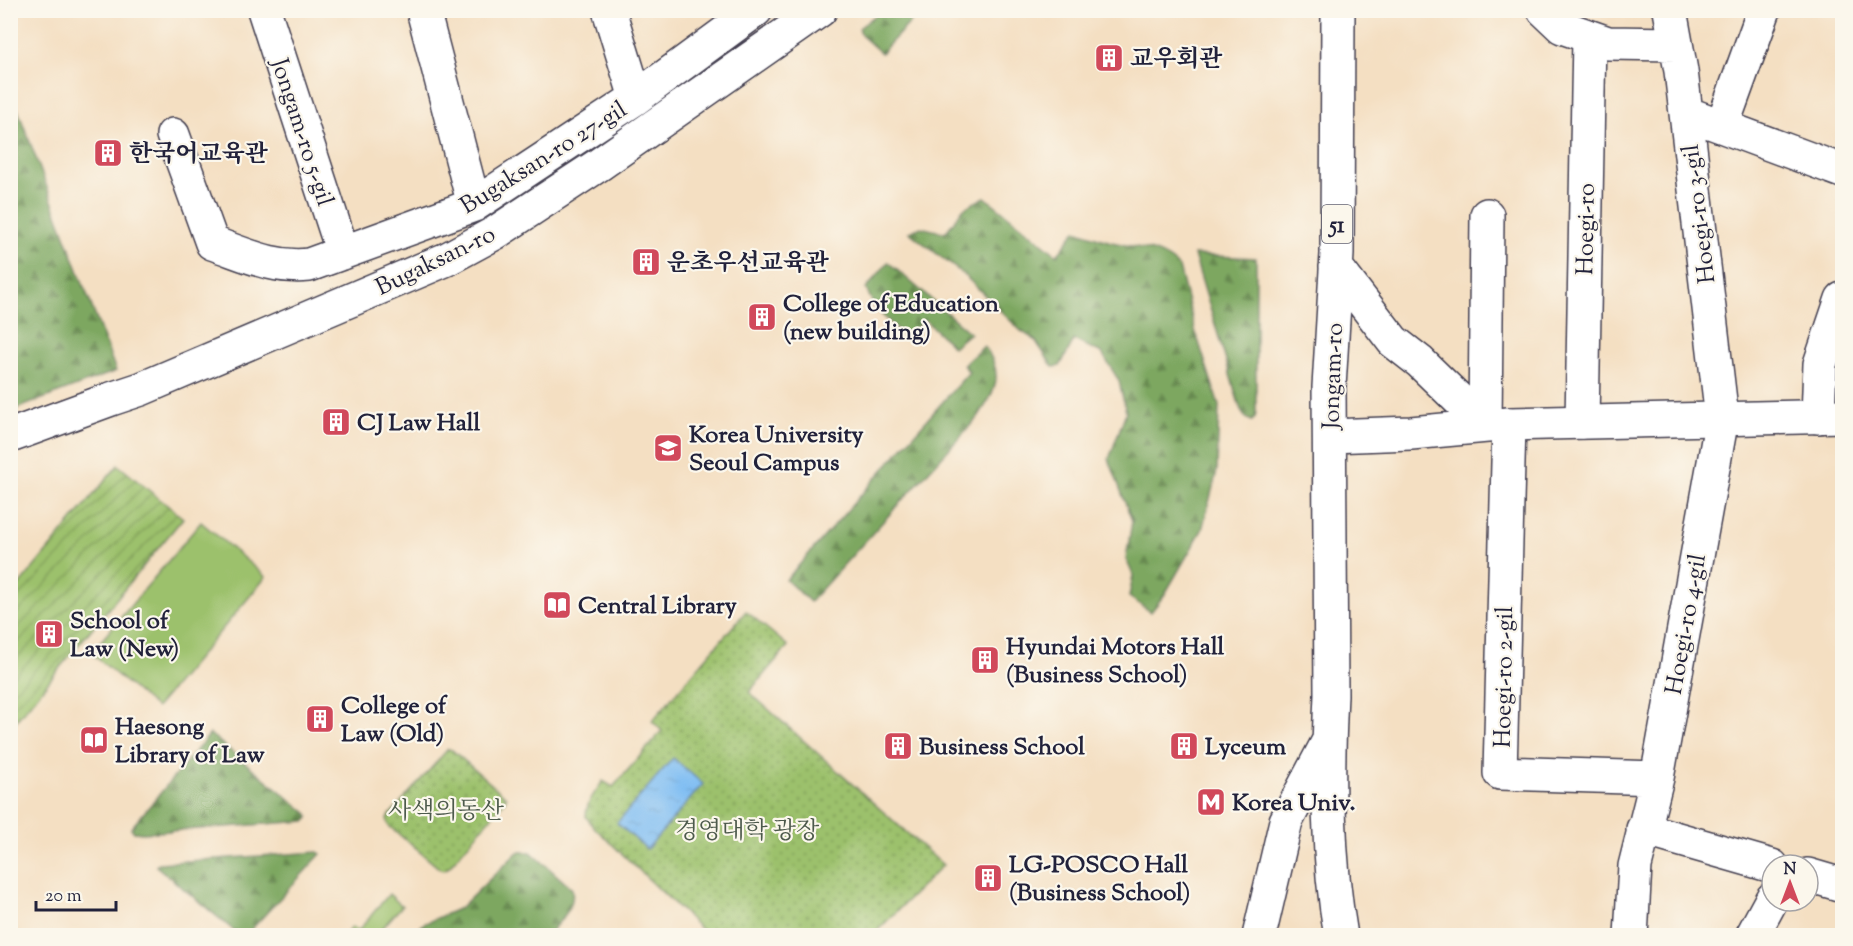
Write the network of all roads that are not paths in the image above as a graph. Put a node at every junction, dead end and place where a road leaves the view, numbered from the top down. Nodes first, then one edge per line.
1 (264, 10) edge
2 (423, 10) edge
3 (609, 10) edge
4 (756, 10) edge
5 (820, 10) edge
6 (1338, 10) edge
7 (1544, 10) edge
8 (1670, 10) edge
9 (1764, 10) edge
10 (1589, 37) junction
11 (1676, 44) junction
12 (636, 98) junction
13 (1686, 113) junction
14 (1722, 126) junction
15 (173, 135) dead end
16 (1842, 171) edge
17 (474, 206) junction
18 (1487, 215) dead end
19 (343, 253) junction
20 (1336, 267) junction
21 (1842, 300) edge
22 (1830, 416) edge
23 (1722, 418) junction
24 (1582, 422) junction
25 (1497, 424) junction
26 (10, 436) edge
27 (1329, 436) junction
28 (1329, 741) junction
29 (1657, 778) junction
30 (1643, 829) junction
31 (1760, 863) edge
32 (1820, 879) edge
33 (1842, 885) edge
34 (1764, 913) edge
35 (1259, 936) edge
36 (1341, 936) edge
37 (1631, 936) edge
38 (1752, 936) edge

1 - 19 street, Jongam-ro 5-gil
2 - 17 street
3 - 12 street
4 - 12 street, Bugaksan-ro 27-gil
5 - 26 street, Bugaksan-ro
6 - 20 street, Jongam-ro / 51
7 - 10 street
8 - 11 street, Hoegi-ro 3-gil
9 - 14 street
10 - 11 street
10 - 24 street, Hoegi-ro
11 - 13 street, Hoegi-ro 3-gil
12 - 17 street, Bugaksan-ro 27-gil
13 - 14 street
13 - 23 street, Hoegi-ro 3-gil
14 - 16 street
15 - 19 street, Bugaksan-ro 27-gil
17 - 19 street, Bugaksan-ro 27-gil
18 - 25 street
20 - 25 street
20 - 27 street, Jongam-ro / 51
21 - 22 street
22 - 23 street
23 - 24 street
23 - 29 street, Hoegi-ro 4-gil
24 - 25 street
25 - 27 street
25 - 29 street, Hoegi-ro 2-gil
27 - 28 street, Jongam-ro / 51
28 - 35 street
28 - 36 street, 51
29 - 30 street, Hoegi-ro 4-gil
30 - 31 street
30 - 37 street, Hoegi-ro 4-gil
32 - 33 street
34 - 38 street

